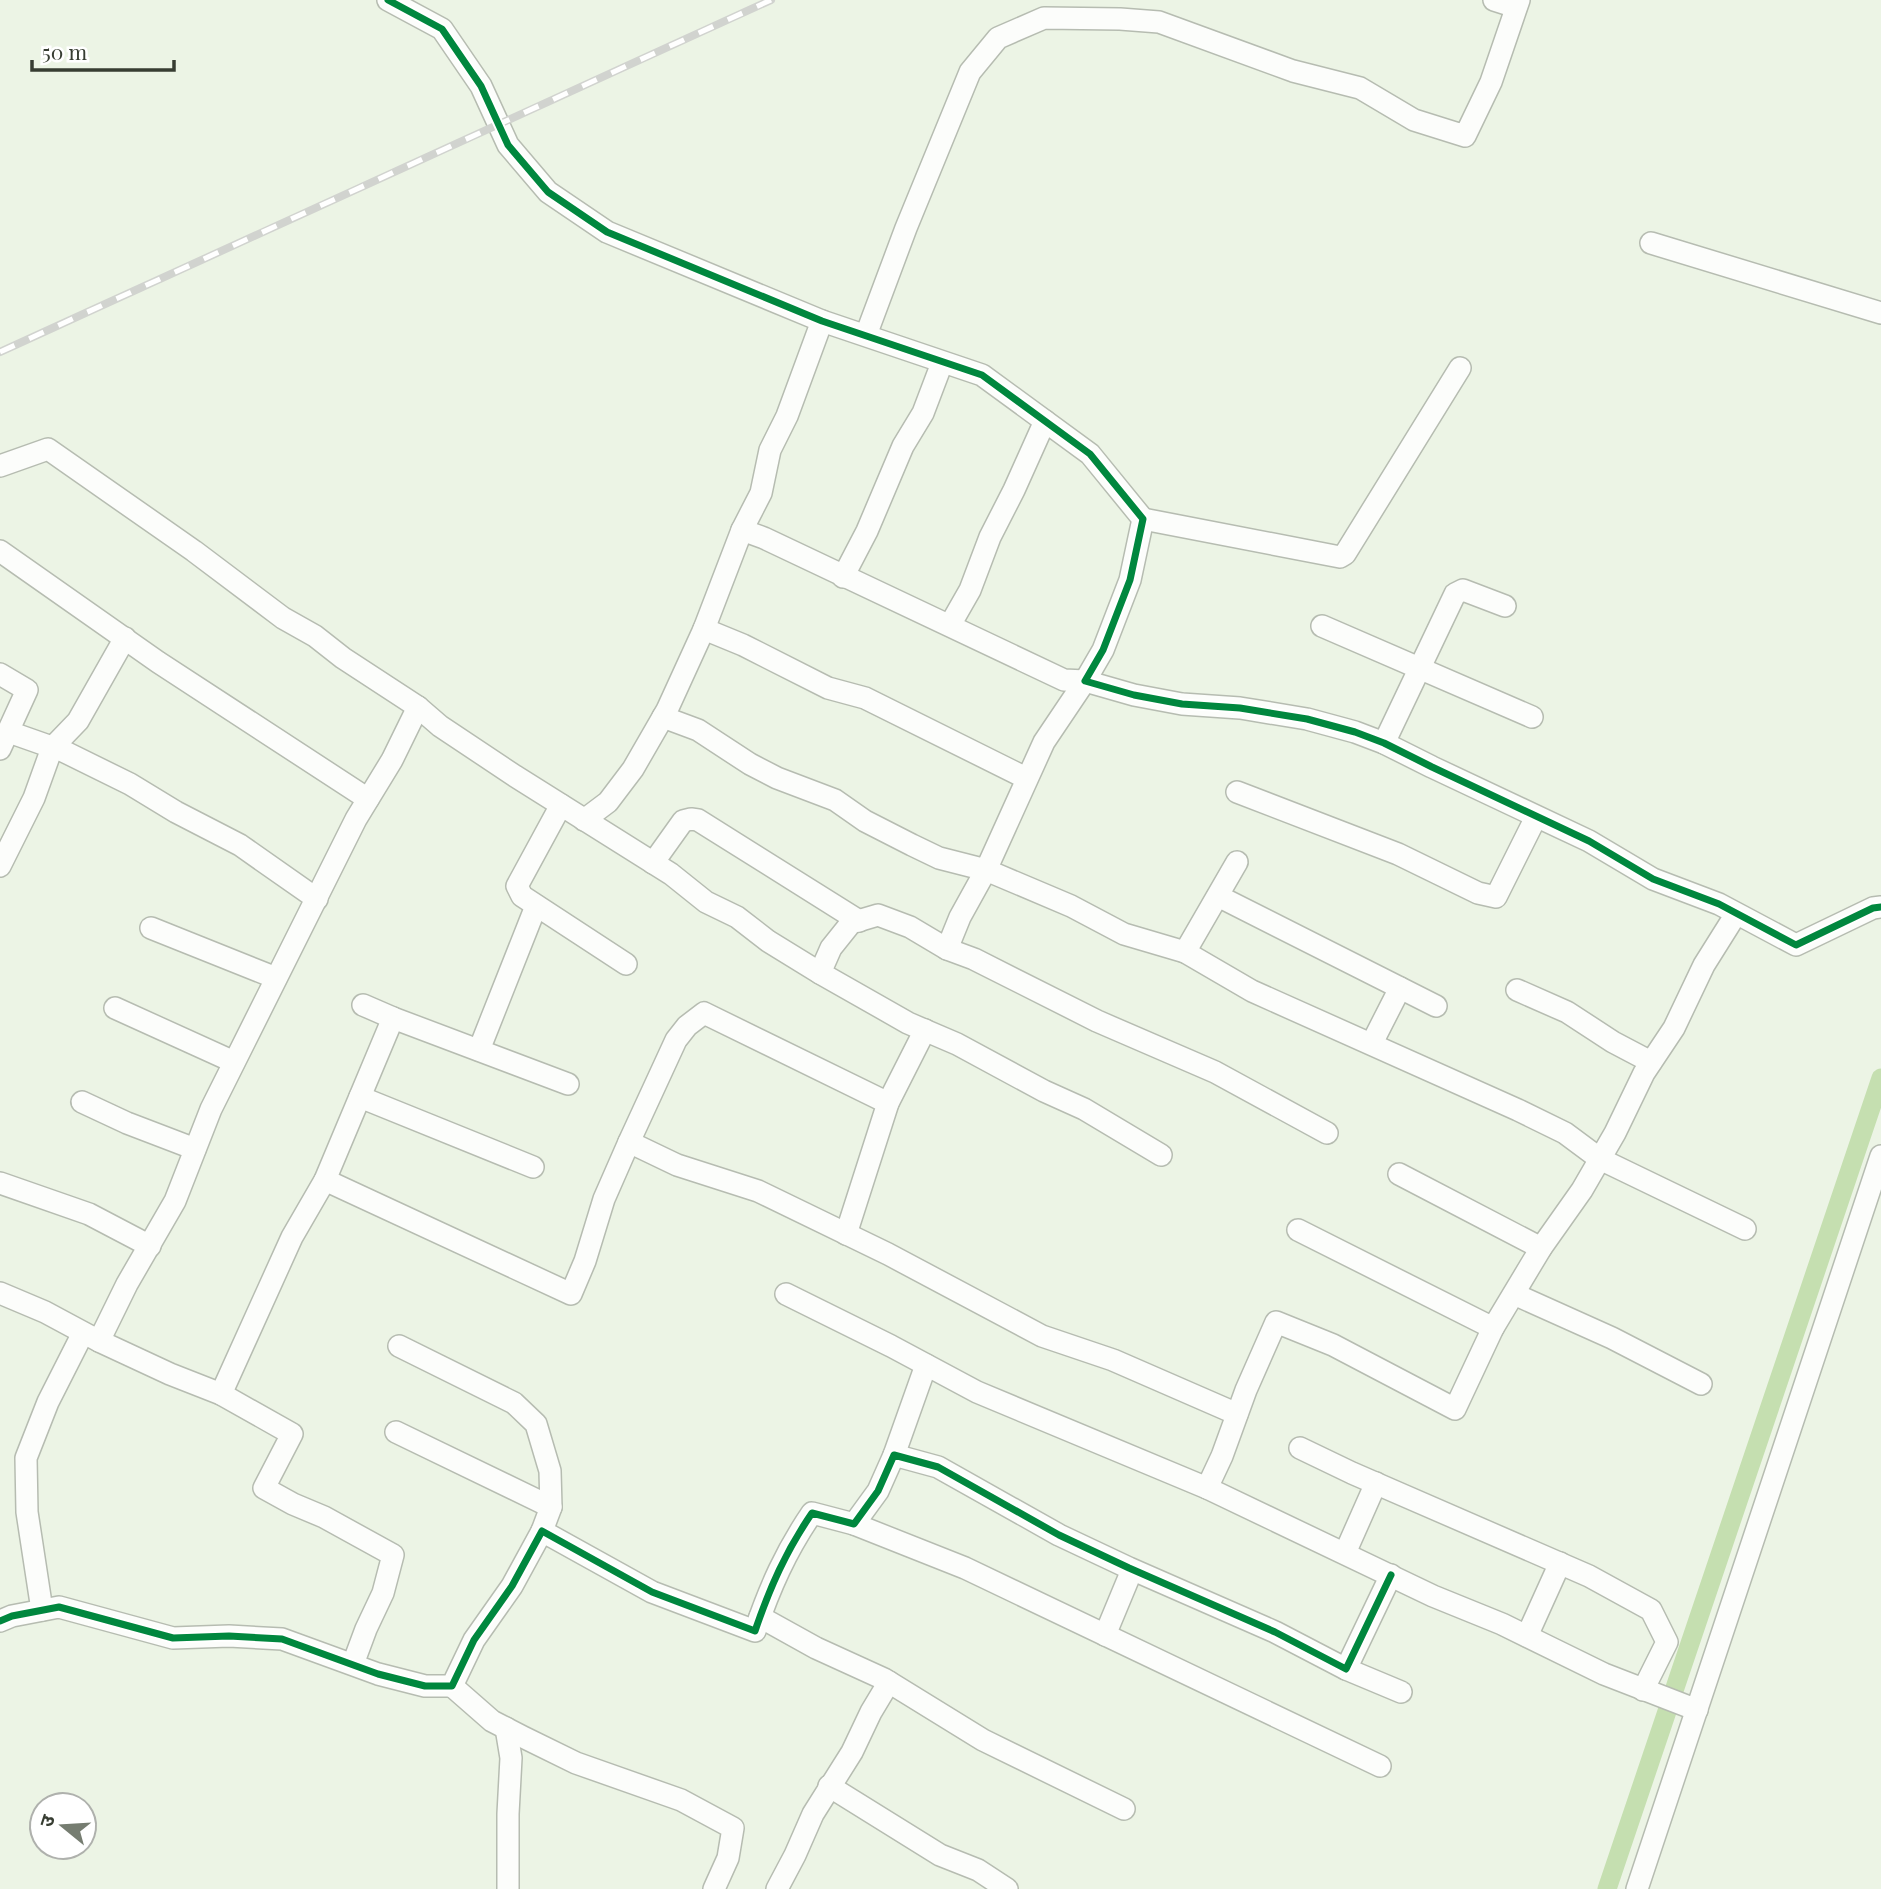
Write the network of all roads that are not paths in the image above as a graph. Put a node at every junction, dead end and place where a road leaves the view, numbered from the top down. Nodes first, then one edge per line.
1 (388, 0) edge
2 (1494, 0) edge
3 (1518, 4) edge
4 (1651, 243) dead end
5 (1881, 313) edge
6 (821, 321) junction
7 (866, 335) junction
8 (942, 363) junction
9 (1460, 368) dead end
10 (1045, 421) junction
11 (0, 466) edge
12 (1143, 519) junction
13 (742, 530) junction
14 (0, 551) edge
15 (843, 577) junction
16 (1505, 606) dead end
17 (950, 625) junction
18 (1322, 626) dead end
19 (704, 629) junction
20 (125, 638) junction
21 (1420, 667) junction
22 (0, 674) edge
23 (1085, 681) junction
24 (418, 707) junction
25 (1532, 717) dead end
26 (663, 718) junction
27 (4, 740) edge
28 (1384, 743) junction
29 (51, 748) junction
30 (1026, 778) junction
31 (1237, 792) dead end
32 (368, 799) junction
33 (561, 805) junction
34 (1536, 817) junction
35 (584, 820) junction
36 (1237, 862) dead end
37 (653, 863) junction
38 (0, 866) edge
39 (986, 870) junction
40 (1218, 896) junction
41 (317, 899) junction
42 (536, 906) junction
43 (1877, 907) edge
44 (1736, 914) junction
45 (859, 921) junction
46 (152, 928) dead end
47 (947, 949) junction
48 (1185, 952) junction
49 (626, 964) dead end
50 (820, 973) junction
51 (276, 978) junction
52 (1400, 988) junction
53 (1517, 990) dead end
54 (363, 1005) dead end
55 (1436, 1006) dead end
56 (115, 1008) dead end
57 (393, 1018) junction
58 (925, 1030) junction
59 (1372, 1043) junction
60 (479, 1050) junction
61 (234, 1062) junction
62 (1651, 1062) junction
63 (568, 1083) dead end
64 (360, 1097) junction
65 (82, 1102) dead end
66 (888, 1102) junction
67 (1327, 1133) dead end
68 (629, 1142) junction
69 (195, 1149) junction
70 (1161, 1155) dead end
71 (1881, 1156) edge
72 (1600, 1159) junction
73 (533, 1167) dead end
74 (1399, 1174) dead end
75 (325, 1180) junction
76 (0, 1183) edge
77 (1745, 1229) dead end
78 (1298, 1230) dead end
79 (846, 1234) junction
80 (150, 1246) junction
81 (1541, 1248) junction
82 (0, 1293) edge
83 (786, 1294) dead end
84 (1514, 1294) junction
85 (1493, 1328) junction
86 (91, 1337) junction
87 (399, 1346) dead end
88 (926, 1365) junction
89 (1701, 1384) dead end
90 (221, 1394) junction
91 (1237, 1414) junction
92 (396, 1432) dead end
93 (1300, 1448) dead end
94 (894, 1455) junction
95 (1376, 1483) junction
96 (1207, 1488) junction
97 (551, 1507) junction
98 (854, 1524) junction
99 (542, 1531) junction
100 (1345, 1553) junction
101 (1560, 1563) junction
102 (1132, 1570) junction
103 (1391, 1575) junction
104 (42, 1611) junction
105 (760, 1617) junction
106 (0, 1621) edge
107 (1105, 1635) junction
108 (1527, 1636) junction
109 (354, 1664) junction
110 (1346, 1669) junction
111 (889, 1682) junction
112 (452, 1686) junction
113 (1401, 1692) dead end
114 (1648, 1692) junction
115 (1696, 1710) junction
116 (506, 1728) junction
117 (1380, 1766) dead end
118 (829, 1786) junction
119 (1124, 1810) dead end
120 (508, 1889) edge
121 (714, 1889) edge
122 (777, 1889) edge
123 (1007, 1889) edge
124 (1637, 1889) edge

1 - 6 street
2 - 3 street
3 - 7 street
4 - 5 street
6 - 7 street
6 - 13 street
7 - 8 street
8 - 10 street
8 - 15 street
9 - 12 street
10 - 12 street
10 - 17 street
11 - 24 street
12 - 23 street
13 - 15 street
13 - 19 street
14 - 20 street
15 - 17 street
16 - 21 street
17 - 23 street
18 - 21 street
19 - 26 street
19 - 30 street
20 - 29 street
20 - 32 street
21 - 25 street
21 - 28 street
22 - 27 street
23 - 28 street
23 - 30 street
24 - 32 street
24 - 33 street
26 - 35 street
26 - 39 street
27 - 29 street
28 - 34 street
29 - 38 street
29 - 41 street
30 - 39 street
31 - 34 street
32 - 41 street
33 - 35 street
33 - 42 street
34 - 44 street
35 - 37 street
36 - 40 street
37 - 45 street
37 - 50 street
39 - 47 street
39 - 48 street
40 - 48 street
40 - 52 street
41 - 51 street
42 - 49 street
42 - 60 street
43 - 44 street
44 - 62 street
45 - 47 street
45 - 50 street
46 - 51 street
47 - 67 street
48 - 59 street
50 - 58 street
51 - 61 street
52 - 55 street
52 - 59 street
53 - 62 street
54 - 57 street
56 - 61 street
57 - 60 street
57 - 64 street
58 - 66 street
58 - 70 street
59 - 72 street
60 - 63 street
61 - 69 street
62 - 72 street
64 - 73 street
64 - 75 street
65 - 69 street
66 - 68 street
66 - 79 street
68 - 75 street
68 - 79 street
69 - 80 street
71 - 115 street
72 - 77 street
72 - 81 street
74 - 81 street
75 - 90 street
76 - 80 street
78 - 85 street
79 - 91 street
80 - 86 street
81 - 84 street
82 - 86 street
83 - 88 street
84 - 85 street
84 - 89 street
85 - 91 street
86 - 90 street
86 - 104 street
87 - 97 street
88 - 94 street
88 - 96 street
90 - 109 street
91 - 96 street
92 - 97 street
93 - 95 street
94 - 98 street
94 - 102 street
95 - 100 street
95 - 101 street
96 - 100 street
97 - 99 street
98 - 105 street
98 - 107 street
99 - 105 street
99 - 112 street
100 - 103 street
101 - 108 street
101 - 114 street
102 - 107 street
102 - 110 street
103 - 108 street
103 - 110 street
104 - 106 street
104 - 109 street
105 - 111 street
107 - 117 street
108 - 114 street
109 - 112 street
110 - 113 street
111 - 118 street
111 - 119 street
112 - 116 street
114 - 115 street
115 - 124 street
116 - 120 street
116 - 121 street
118 - 122 street
118 - 123 street

